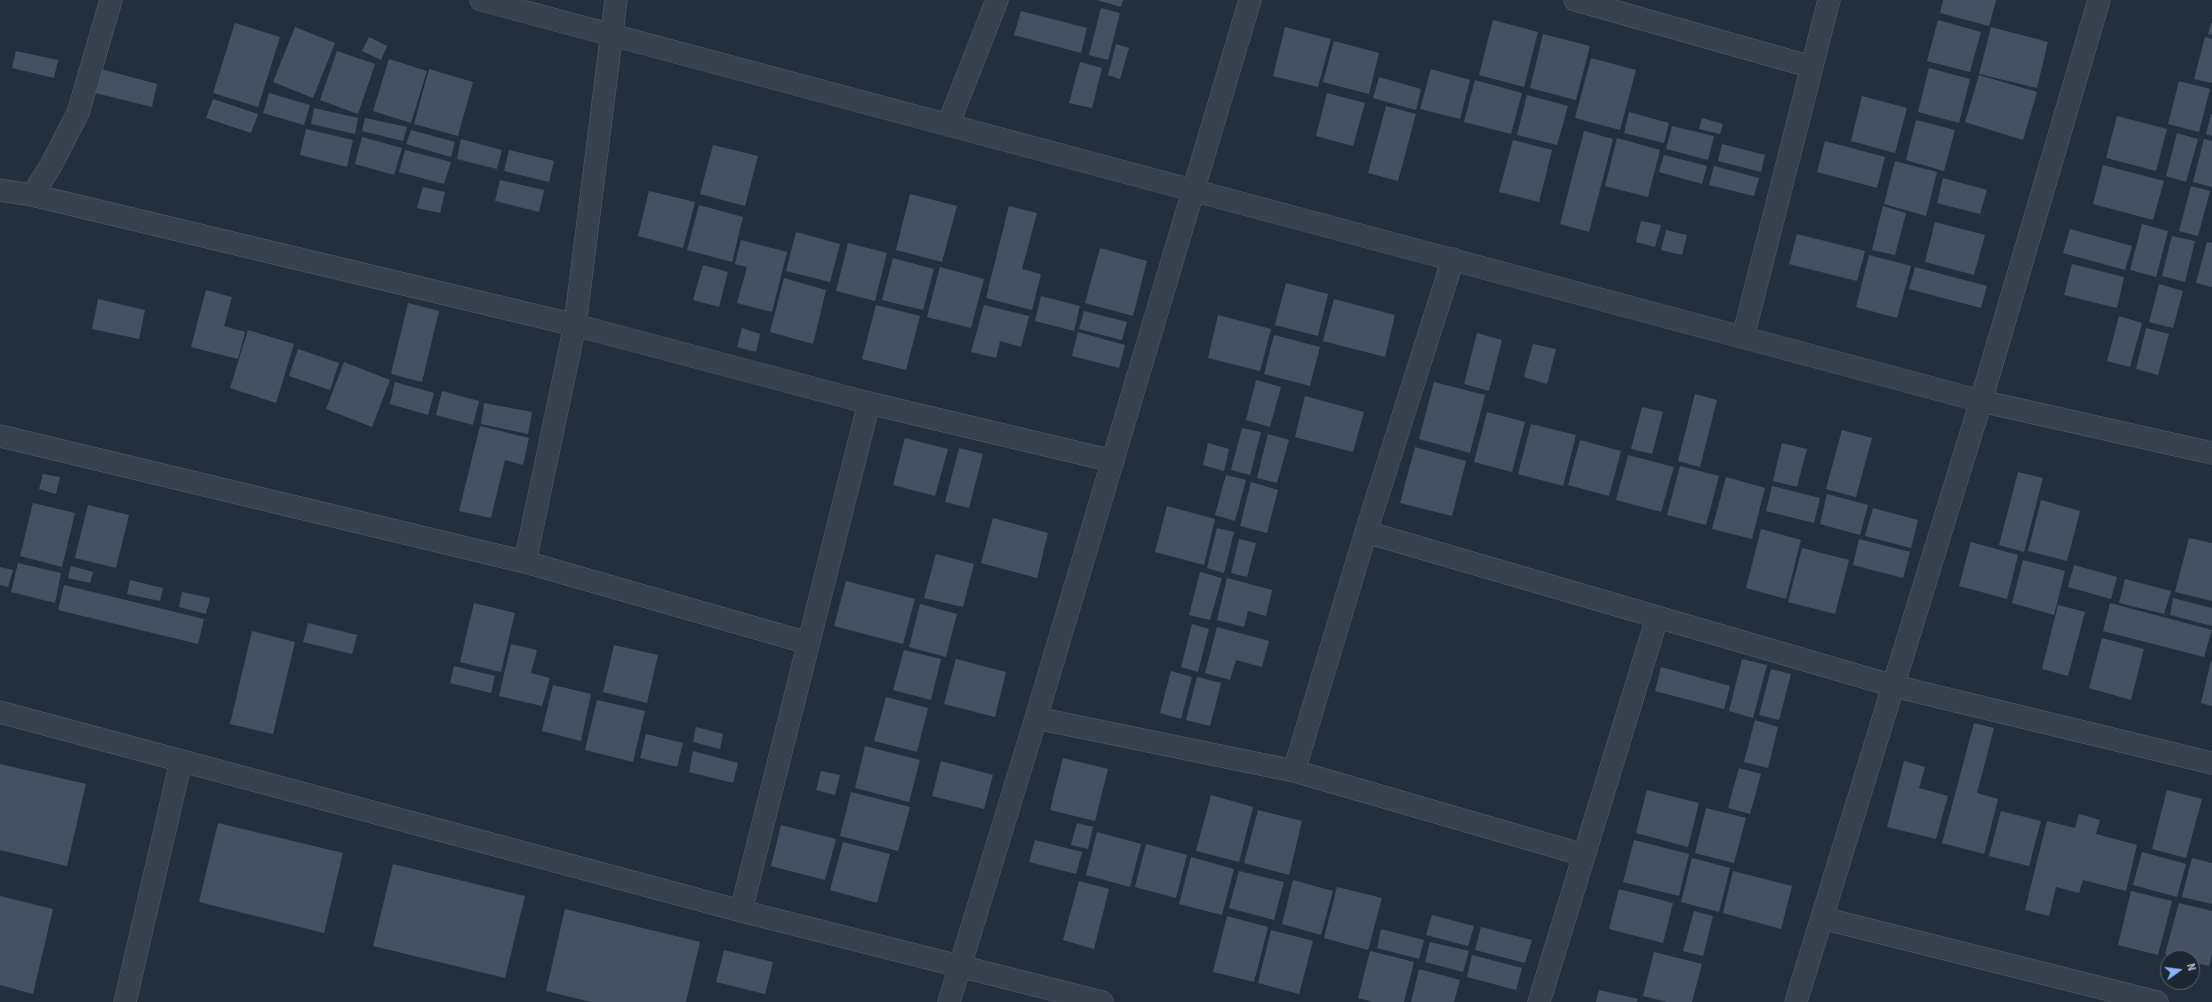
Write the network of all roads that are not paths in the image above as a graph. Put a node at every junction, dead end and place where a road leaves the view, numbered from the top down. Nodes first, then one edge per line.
1 (111, 0) edge
2 (481, 0) edge
3 (616, 0) edge
4 (997, 0) edge
5 (1250, 0) edge
6 (1575, 0) edge
7 (1829, 0) edge
8 (2099, 0) edge
9 (611, 35) junction
10 (1812, 67) junction
11 (948, 125) junction
12 (1194, 191) junction
13 (1, 194) edge
14 (32, 195) junction
15 (1453, 260) junction
16 (575, 325) junction
17 (1743, 337) junction
18 (1981, 401) junction
19 (869, 403) junction
20 (0, 436) edge
21 (2212, 453) edge
22 (1113, 461) junction
23 (1366, 532) junction
24 (525, 562) junction
25 (1657, 618) junction
26 (808, 643) junction
27 (1894, 686) junction
28 (0, 712) edge
29 (1036, 718) junction
30 (181, 761) junction
31 (2212, 763) edge
32 (1294, 771) junction
33 (1584, 855) junction
34 (741, 911) junction
35 (1822, 918) junction
36 (960, 966) junction
37 (125, 1002) edge
38 (949, 1002) edge
39 (1102, 1002) edge
40 (1539, 1002) edge
41 (1796, 1002) edge
42 (2158, 1002) edge

1 - 14 street
2 - 9 street
3 - 9 street
4 - 11 street
5 - 12 street
6 - 10 street
7 - 10 street
8 - 18 street
9 - 11 street
9 - 16 street
10 - 17 street
11 - 12 street
12 - 15 street
12 - 22 street
13 - 14 street
14 - 16 street
15 - 17 street
15 - 23 street
16 - 19 street
16 - 24 street
17 - 18 street
18 - 21 street
18 - 27 street
19 - 22 street
19 - 26 street
20 - 24 street
22 - 29 street
23 - 25 street
23 - 32 street
24 - 26 street
25 - 27 street
25 - 33 street
26 - 34 street
27 - 31 street
27 - 35 street
28 - 30 street
29 - 32 street
29 - 36 street
30 - 34 street
30 - 37 street
32 - 33 street
33 - 40 street
34 - 36 street
35 - 41 street
35 - 42 street
36 - 38 street
36 - 39 street

